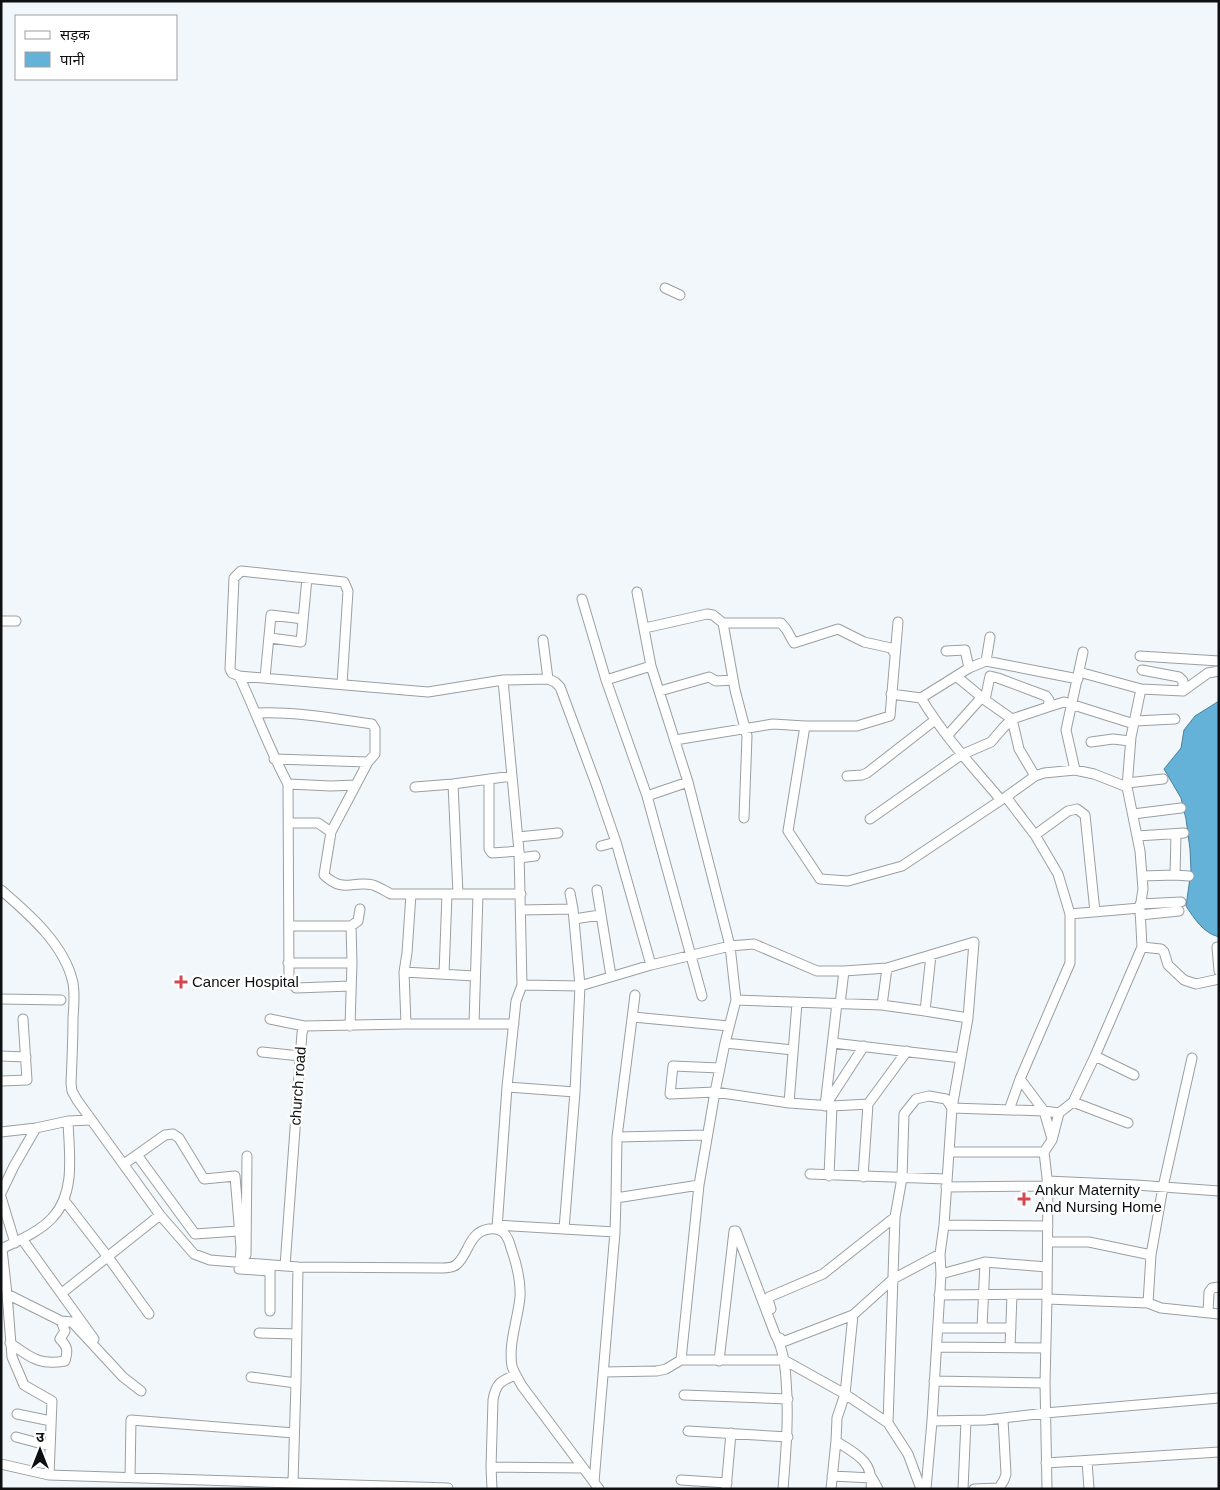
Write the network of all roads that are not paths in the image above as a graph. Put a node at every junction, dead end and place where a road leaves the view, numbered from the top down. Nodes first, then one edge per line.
1 (665, 288) dead end
2 (680, 295) dead end
3 (307, 578) junction
4 (637, 592) dead end
5 (582, 599) dead end
6 (303, 619) junction
7 (1, 621) edge
8 (16, 622) dead end
9 (898, 622) dead end
10 (723, 623) junction
11 (645, 628) junction
12 (990, 637) dead end
13 (270, 638) junction
14 (543, 640) dead end
15 (946, 651) dead end
16 (1083, 652) dead end
17 (895, 654) junction
18 (1140, 656) dead end
19 (986, 661) junction
20 (1219, 661) edge
21 (651, 666) junction
22 (968, 668) junction
23 (1142, 670) dead end
24 (1219, 671) edge
25 (239, 676) junction
26 (956, 676) junction
27 (1078, 676) junction
28 (265, 678) junction
29 (503, 680) junction
30 (548, 680) junction
31 (606, 680) junction
32 (733, 680) junction
33 (342, 684) junction
34 (1141, 688) junction
35 (1183, 691) junction
36 (660, 692) junction
37 (891, 694) junction
38 (921, 698) junction
39 (983, 698) junction
40 (1071, 704) junction
41 (1048, 707) junction
42 (257, 713) junction
43 (1012, 719) junction
44 (1176, 719) dead end
45 (935, 720) junction
46 (1135, 722) junction
47 (805, 726) junction
48 (746, 728) junction
49 (947, 736) junction
50 (675, 740) junction
51 (1130, 741) junction
52 (1091, 742) dead end
53 (961, 755) junction
54 (274, 759) junction
55 (368, 762) junction
56 (1075, 770) junction
57 (512, 776) junction
58 (847, 776) dead end
59 (1035, 776) junction
60 (489, 779) junction
61 (1163, 779) dead end
62 (688, 782) junction
63 (288, 784) junction
64 (453, 784) junction
65 (356, 785) junction
66 (1127, 785) junction
67 (415, 787) dead end
68 (647, 796) junction
69 (1004, 799) junction
70 (1181, 808) dead end
71 (1133, 814) junction
72 (744, 818) dead end
73 (870, 819) dead end
74 (289, 823) junction
75 (331, 832) junction
76 (558, 833) dead end
77 (1035, 835) junction
78 (1137, 836) junction
79 (518, 837) junction
80 (616, 842) junction
81 (602, 846) dead end
82 (519, 854) junction
83 (536, 856) dead end
84 (1175, 875) junction
85 (1142, 876) junction
86 (1189, 876) dead end
87 (1, 890) edge
88 (597, 890) dead end
89 (570, 893) dead end
90 (411, 894) junction
91 (447, 894) junction
92 (458, 894) junction
93 (478, 894) junction
94 (521, 894) junction
95 (1180, 906) dead end
96 (360, 908) dead end
97 (573, 909) junction
98 (1140, 909) junction
99 (521, 910) junction
100 (1095, 912) junction
101 (1070, 914) junction
102 (600, 916) junction
103 (574, 919) junction
104 (289, 926) junction
105 (351, 926) junction
106 (730, 946) junction
107 (1142, 947) junction
108 (1217, 947) dead end
109 (931, 955) junction
110 (691, 956) junction
111 (288, 962) junction
112 (352, 962) junction
113 (651, 965) junction
114 (887, 968) junction
115 (844, 971) junction
116 (1219, 971) edge
117 (404, 972) junction
118 (444, 974) junction
119 (475, 976) junction
120 (611, 976) junction
121 (1219, 979) edge
122 (522, 985) junction
123 (351, 986) junction
124 (580, 986) junction
125 (635, 995) dead end
126 (702, 996) dead end
127 (1, 999) edge
128 (61, 1000) dead end
129 (736, 1000) junction
130 (797, 1003) junction
131 (838, 1003) junction
132 (882, 1005) junction
133 (925, 1011) junction
134 (634, 1017) junction
135 (968, 1018) junction
136 (23, 1019) dead end
137 (270, 1019) dead end
138 (406, 1024) junction
139 (474, 1024) junction
140 (514, 1024) junction
141 (304, 1026) junction
142 (350, 1026) junction
143 (729, 1026) junction
144 (833, 1042) junction
145 (724, 1043) junction
146 (864, 1046) junction
147 (793, 1050) junction
148 (907, 1051) junction
149 (262, 1052) dead end
150 (1, 1056) edge
151 (300, 1056) junction
152 (1095, 1056) junction
153 (26, 1057) junction
154 (962, 1058) junction
155 (1192, 1058) dead end
156 (720, 1068) junction
157 (1134, 1075) dead end
158 (1020, 1079) junction
159 (1, 1081) edge
160 (507, 1087) junction
161 (575, 1092) junction
162 (715, 1092) junction
163 (1073, 1102) junction
164 (789, 1103) junction
165 (868, 1104) junction
166 (828, 1106) junction
167 (952, 1108) junction
168 (1009, 1110) junction
169 (1044, 1111) junction
170 (1059, 1113) junction
171 (91, 1120) junction
172 (68, 1121) junction
173 (1128, 1123) dead end
174 (36, 1128) junction
175 (1, 1132) edge
176 (708, 1135) junction
177 (617, 1137) junction
178 (1052, 1140) junction
179 (950, 1152) junction
180 (1044, 1152) junction
181 (137, 1155) junction
182 (247, 1156) dead end
183 (124, 1164) junction
184 (810, 1174) dead end
185 (829, 1176) junction
186 (863, 1177) junction
187 (902, 1178) junction
188 (946, 1183) junction
189 (1048, 1184) junction
190 (699, 1185) junction
191 (1163, 1187) junction
192 (1219, 1191) edge
193 (1, 1193) edge
194 (1, 1197) edge
195 (616, 1198) junction
196 (64, 1200) junction
197 (160, 1215) junction
198 (895, 1217) junction
199 (944, 1225) junction
200 (1048, 1226) junction
201 (497, 1227) junction
202 (564, 1229) junction
203 (238, 1230) junction
204 (614, 1232) junction
205 (19, 1241) junction
206 (1048, 1242) junction
207 (1, 1249) edge
208 (940, 1254) junction
209 (1151, 1255) junction
210 (108, 1256) junction
211 (985, 1262) junction
212 (242, 1264) junction
213 (286, 1266) junction
214 (298, 1267) junction
215 (1047, 1267) junction
216 (270, 1268) junction
217 (941, 1274) junction
218 (893, 1279) junction
219 (1219, 1287) edge
220 (62, 1293) junction
221 (7, 1294) junction
222 (983, 1294) junction
223 (939, 1295) junction
224 (1012, 1295) junction
225 (1047, 1297) junction
226 (1148, 1303) junction
227 (270, 1311) dead end
228 (1208, 1312) junction
229 (150, 1314) dead end
230 (1219, 1314) edge
231 (853, 1315) junction
232 (61, 1321) junction
233 (938, 1328) junction
234 (982, 1328) junction
235 (1011, 1328) junction
236 (259, 1333) dead end
237 (297, 1334) junction
238 (94, 1339) dead end
239 (10, 1343) junction
240 (780, 1343) junction
241 (937, 1347) junction
242 (1010, 1347) junction
243 (1046, 1348) junction
244 (681, 1360) junction
245 (784, 1360) junction
246 (719, 1361) junction
247 (603, 1372) junction
248 (516, 1375) junction
249 (251, 1377) dead end
250 (934, 1381) junction
251 (296, 1383) junction
252 (1045, 1383) junction
253 (141, 1391) dead end
254 (845, 1394) junction
255 (684, 1395) dead end
256 (1219, 1398) edge
257 (788, 1399) junction
258 (1045, 1413) junction
259 (17, 1414) dead end
260 (1003, 1419) junction
261 (932, 1420) junction
262 (51, 1421) junction
263 (966, 1421) junction
264 (888, 1423) junction
265 (688, 1431) dead end
266 (294, 1433) junction
267 (731, 1433) junction
268 (16, 1437) dead end
269 (788, 1437) junction
270 (836, 1441) junction
271 (50, 1446) junction
272 (1219, 1452) edge
273 (1087, 1461) junction
274 (1046, 1463) junction
275 (1, 1464) edge
276 (490, 1467) junction
277 (583, 1468) junction
278 (48, 1475) junction
279 (832, 1476) junction
280 (130, 1477) junction
281 (872, 1478) junction
282 (681, 1480) dead end
283 (293, 1482) junction
284 (596, 1486) edge
285 (726, 1486) edge
286 (448, 1489) edge
287 (492, 1489) edge
288 (783, 1489) edge
289 (831, 1489) edge
290 (871, 1489) edge
291 (878, 1489) edge
292 (921, 1489) edge
293 (926, 1489) edge
294 (933, 1489) edge
295 (962, 1489) edge
296 (974, 1489) edge
297 (1047, 1489) edge
298 (1089, 1489) edge

1 - 2 street
3 - 6 street
3 - 25 street
3 - 33 street
4 - 11 street
5 - 31 street
6 - 13 street
6 - 13 street
7 - 8 street
9 - 17 street
10 - 11 street
10 - 17 street
10 - 32 street
11 - 21 street
12 - 19 street
13 - 28 street
14 - 30 street
15 - 22 street
16 - 27 street
17 - 37 street
18 - 20 street
19 - 22 street
19 - 27 street
21 - 31 street
21 - 36 street
22 - 26 street
23 - 35 street
24 - 35 street
25 - 28 street
25 - 42 street
26 - 38 street
26 - 39 street
27 - 34 street
27 - 40 street
28 - 33 street
29 - 30 street
29 - 33 street
29 - 57 street
30 - 80 street
31 - 68 street
32 - 36 street
32 - 48 street
34 - 35 street
34 - 46 street
36 - 50 street
37 - 38 street
37 - 47 street
38 - 45 street
39 - 41 street
39 - 43 street
39 - 49 street
40 - 41 street
40 - 46 street
40 - 56 street
41 - 43 street
42 - 54 street
42 - 55 street
43 - 53 street
43 - 59 street
44 - 46 street
45 - 49 street
45 - 58 street
46 - 51 street
47 - 48 street
47 - 69 street
48 - 50 street
48 - 72 street
49 - 53 street
50 - 62 street
51 - 52 street
51 - 66 street
53 - 69 street
53 - 73 street
54 - 55 street
54 - 63 street
55 - 65 street
56 - 59 street
56 - 66 street
57 - 60 street
57 - 79 street
59 - 69 street
60 - 64 street
60 - 82 street
61 - 66 street
62 - 68 street
62 - 106 street
63 - 65 street
63 - 74 street
64 - 67 street
64 - 92 street
65 - 75 street
66 - 71 street
68 - 110 street
69 - 77 street
70 - 71 street
71 - 78 street
74 - 75 street
74 - 104 street
75 - 90 street
76 - 79 street
77 - 100 street
77 - 101 street
78 - 84 street
78 - 85 street
79 - 82 street
80 - 81 street
80 - 113 street
82 - 83 street
82 - 94 street
84 - 85 street
84 - 86 street
85 - 98 street
87 - 171 street
88 - 102 street
89 - 97 street
90 - 91 street
90 - 117 street
91 - 92 street
91 - 118 street
92 - 93 street
93 - 94 street
93 - 119 street
94 - 99 street
95 - 98 street
96 - 105 street
97 - 99 street
97 - 103 street
98 - 100 street
98 - 107 street
99 - 122 street
100 - 101 street
101 - 158 street
102 - 103 street
102 - 120 street
103 - 124 street
104 - 105 street
104 - 111 street
105 - 112 street
106 - 110 street
106 - 115 street
106 - 129 street
107 - 121 street
107 - 152 street
108 - 116 street
109 - 114 street
109 - 133 street
109 - 135 street
110 - 113 street
110 - 126 street
111 - 112 street
111 - 123 street
112 - 123 street
113 - 120 street
114 - 115 street
114 - 132 street
115 - 131 street
117 - 118 street
117 - 138 street
118 - 119 street
119 - 139 street
120 - 124 street
122 - 124 street
122 - 140 street
123 - 142 street
124 - 161 street
125 - 134 street
127 - 128 street
129 - 130 street
129 - 143 street
130 - 131 street
130 - 147 street
131 - 132 street
131 - 144 street
132 - 133 street
133 - 135 street
134 - 143 street
134 - 177 street
135 - 154 street
136 - 153 street
137 - 141 street
138 - 139 street, church road
138 - 142 street, church road
139 - 140 street, church road
140 - 160 street
141 - 142 street, church road
141 - 151 street, church road
143 - 145 street
144 - 146 street
144 - 166 street
145 - 147 street
145 - 156 street
146 - 148 street
146 - 166 street
147 - 164 street
148 - 154 street
148 - 165 street
149 - 151 street
150 - 153 street
151 - 213 street, church road
152 - 157 street
152 - 163 street
153 - 159 street
154 - 167 street
155 - 191 street
156 - 162 street
156 - 162 street
158 - 168 street
158 - 169 street
160 - 161 street
160 - 201 street
161 - 202 street
162 - 164 street
162 - 176 street
163 - 170 street
163 - 173 street
164 - 166 street
165 - 166 street
165 - 186 street
166 - 185 street
167 - 168 street
167 - 179 street
167 - 187 street
168 - 169 street
169 - 170 street
169 - 178 street
170 - 178 street
171 - 172 street
171 - 183 street
172 - 174 street
172 - 196 street
174 - 175 street
174 - 193 street
176 - 177 street
176 - 190 street
177 - 195 street
178 - 180 street
179 - 180 street
179 - 188 street
180 - 189 street
181 - 183 street
181 - 203 street
181 - 203 street
182 - 212 street
183 - 197 street
184 - 185 street
185 - 186 street
186 - 187 street
187 - 188 street
187 - 198 street
188 - 189 street
188 - 199 street
189 - 191 street
189 - 200 street
190 - 195 street
190 - 244 street
191 - 192 street
191 - 209 street
194 - 205 street
195 - 204 street
196 - 205 street
196 - 210 street
197 - 210 street
197 - 212 street
198 - 218 street
198 - 240 street
199 - 200 street
199 - 208 street
200 - 206 street
201 - 202 street
201 - 214 street
201 - 248 street
202 - 204 street
203 - 212 street
204 - 247 street
205 - 207 street
205 - 220 street
206 - 209 street
206 - 215 street
207 - 221 street
208 - 217 street
208 - 218 street
209 - 226 street
210 - 220 street
210 - 229 street
211 - 215 street
211 - 217 street
211 - 222 street
212 - 216 street
213 - 214 street
213 - 216 street
214 - 237 street
215 - 225 street
216 - 227 street
217 - 223 street
218 - 231 street
218 - 264 street
219 - 228 street
220 - 238 street
221 - 232 street
221 - 239 street
222 - 223 street
222 - 224 street
222 - 234 street
223 - 233 street
224 - 225 street
224 - 235 street
225 - 226 street
225 - 243 street
226 - 228 street
228 - 230 street
231 - 240 street
231 - 254 street
232 - 239 street
232 - 253 street
233 - 234 street
233 - 241 street
234 - 235 street
235 - 242 street
236 - 237 street
237 - 251 street
239 - 262 street
240 - 245 street
240 - 246 street
241 - 242 street
241 - 250 street
242 - 243 street
243 - 252 street
244 - 246 street
244 - 247 street
245 - 246 street
245 - 254 street
245 - 257 street
247 - 284 street
248 - 276 street
248 - 277 street
249 - 251 street
250 - 252 street
250 - 261 street
251 - 266 street
252 - 258 street
254 - 264 street
254 - 270 street
255 - 257 street
256 - 258 street
257 - 269 street
258 - 260 street
258 - 274 street
259 - 262 street
260 - 263 street
260 - 296 street
261 - 263 street
261 - 293 street
262 - 271 street
263 - 295 street
264 - 292 street
265 - 267 street
266 - 280 street
266 - 283 street
267 - 269 street
267 - 285 street
268 - 271 street
269 - 288 street
270 - 279 street
270 - 281 street
271 - 278 street
272 - 273 street
273 - 274 street
273 - 298 street
274 - 297 street
275 - 278 street
276 - 277 street
276 - 287 street
277 - 284 street
278 - 280 street
279 - 281 street
279 - 289 street
280 - 283 street
281 - 290 street
281 - 291 street
282 - 285 street
283 - 286 street
293 - 294 street

